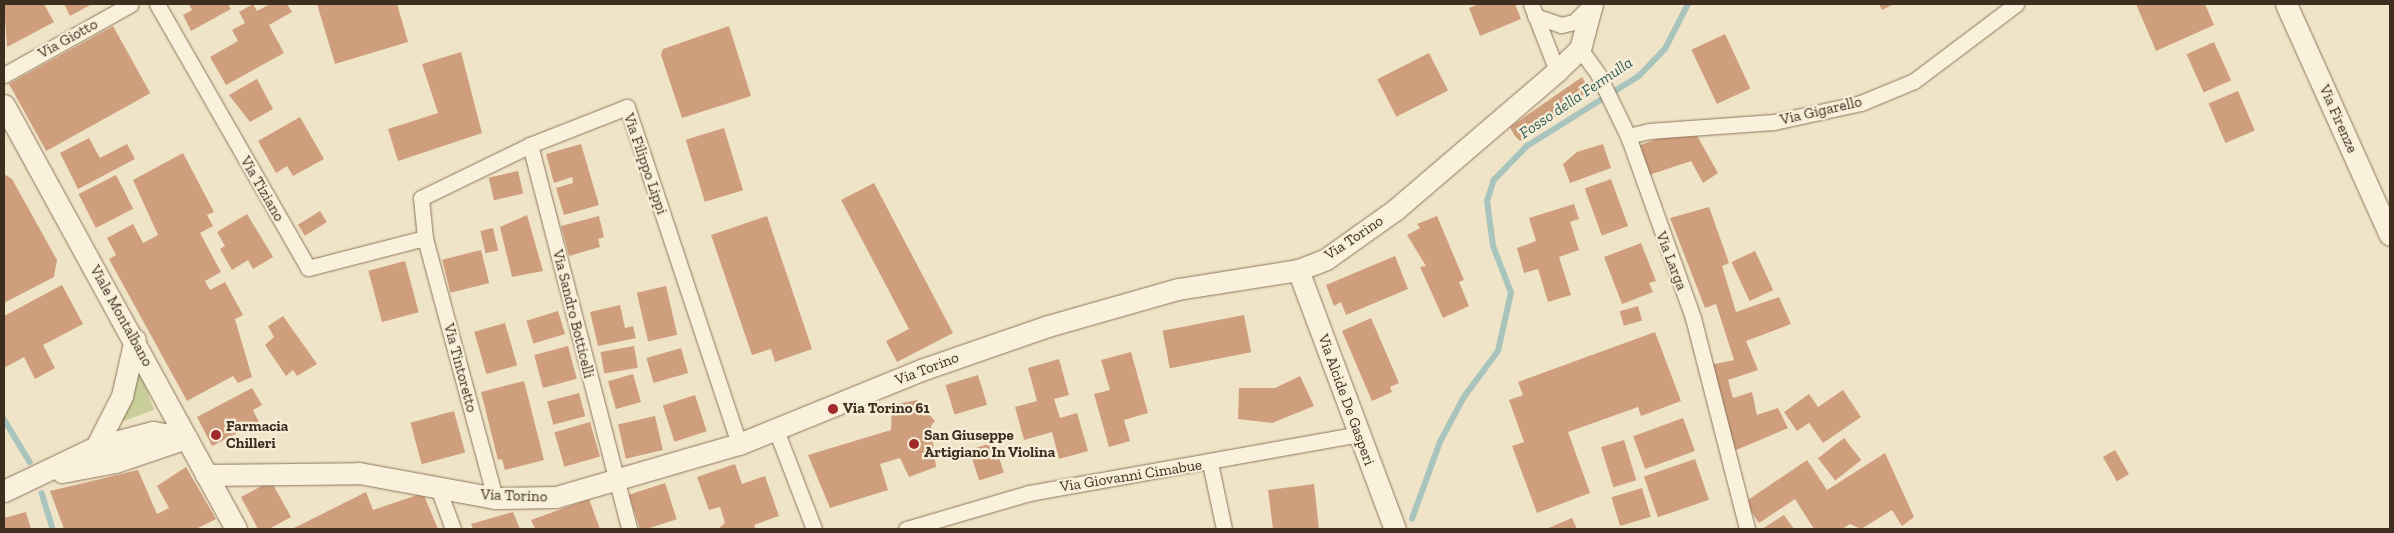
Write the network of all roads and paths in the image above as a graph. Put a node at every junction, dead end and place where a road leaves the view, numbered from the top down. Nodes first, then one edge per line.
1 (132, 4) edge
2 (157, 4) edge
3 (1592, 4) edge
4 (2016, 4) edge
5 (2286, 4) edge
6 (1533, 10) edge
7 (1580, 49) junction
8 (1557, 71) junction
9 (4, 75) edge
10 (4, 104) edge
11 (1628, 136) junction
12 (530, 145) junction
13 (2390, 235) edge
14 (425, 238) junction
15 (1298, 270) junction
16 (135, 339) junction
17 (776, 430) junction
18 (1359, 434) junction
19 (186, 438) junction
20 (739, 444) junction
21 (96, 447) junction
22 (1210, 463) junction
23 (47, 474) junction
24 (206, 475) junction
25 (616, 483) junction
26 (438, 488) junction
27 (4, 491) edge
28 (495, 498) junction
29 (236, 529) edge
30 (453, 529) edge
31 (629, 529) edge
32 (814, 529) edge
33 (906, 529) edge
34 (1224, 529) edge
35 (1395, 529) edge
36 (1748, 529) edge

1 - 9 street, Via Giotto
2 - 14 street, Via Tiziano
3 - 6 street
3 - 7 street
4 - 11 street, Via Gigarello
5 - 13 street, Via Firenze
6 - 8 street
7 - 8 street, Via Torino
7 - 11 street, Via Larga
8 - 15 street, Via Torino
10 - 16 street, Viale Montalbano
11 - 36 street, Via Larga
12 - 14 street, Via Filippo Lippi
12 - 20 street, Via Filippo Lippi
12 - 25 street, Via Sandro Botticelli
14 - 28 street, Via Tintoretto
15 - 17 street, Via Torino
15 - 18 street, Via Alcide De Gasperi
16 - 19 street, Viale Montalbano
16 - 21 street
17 - 20 street, Via Torino
17 - 32 street
18 - 22 street, Via Giovanni Cimabue
18 - 35 street, Via Alcide De Gasperi
19 - 21 street
19 - 23 street
19 - 24 street, Viale Montalbano
20 - 25 street, Via Torino
21 - 23 street
22 - 33 street, Via Giovanni Cimabue
22 - 34 street
23 - 27 street
24 - 26 street, Via Torino
24 - 29 street, Viale Montalbano
25 - 28 street, Via Torino
25 - 31 street, Via Sandro Botticelli
26 - 28 street, Via Torino
26 - 30 street

